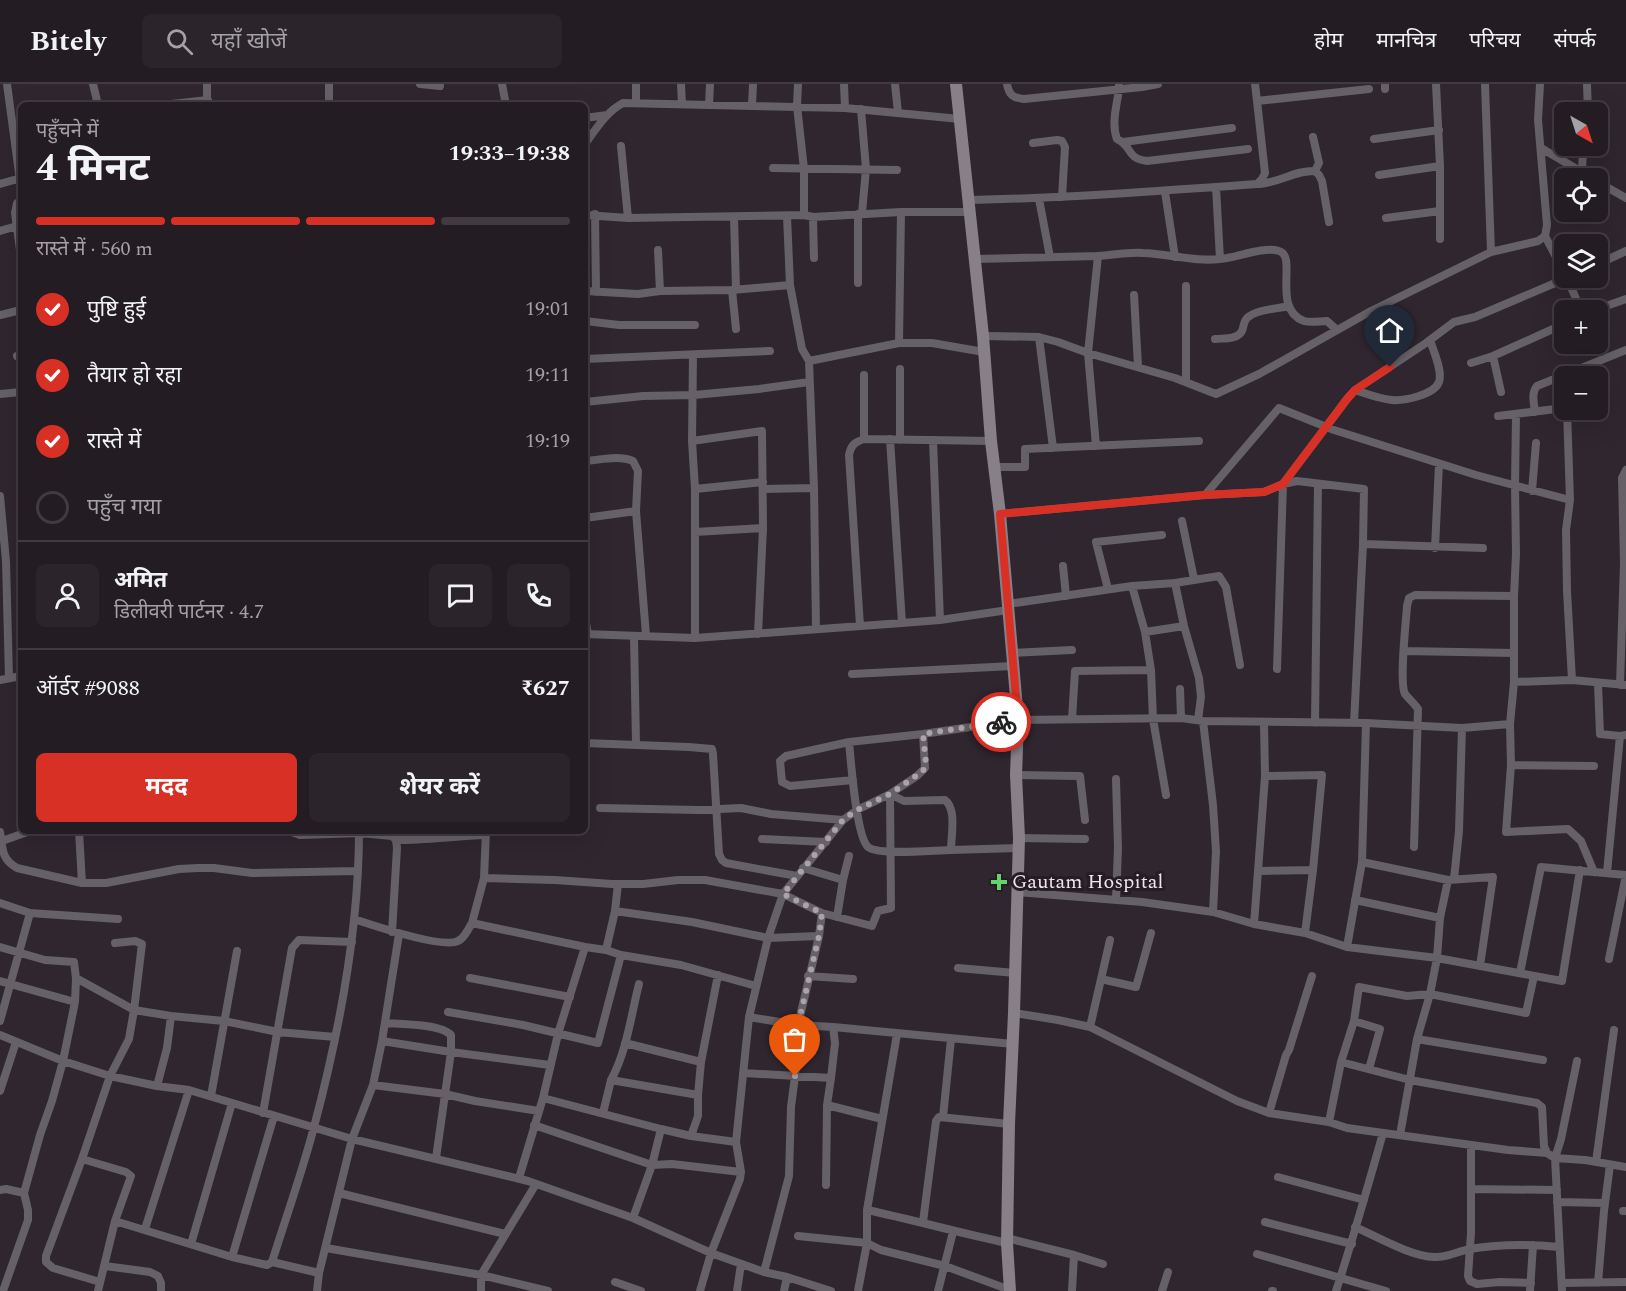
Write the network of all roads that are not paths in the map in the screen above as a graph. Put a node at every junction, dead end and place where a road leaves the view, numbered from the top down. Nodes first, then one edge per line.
1 (7, 84) edge
2 (93, 84) edge
3 (207, 84) edge
4 (329, 84) edge
5 (420, 84) edge
6 (502, 84) edge
7 (636, 84) edge
8 (681, 84) edge
9 (710, 84) edge
10 (753, 84) edge
11 (798, 84) edge
12 (844, 84) edge
13 (895, 84) edge
14 (956, 84) edge
15 (1007, 84) edge
16 (1158, 84) edge
17 (1255, 84) edge
18 (1436, 84) edge
19 (1485, 84) edge
20 (1540, 84) edge
21 (1587, 84) edge
22 (440, 86) dead end
23 (1119, 86) edge
24 (1369, 89) dead end
25 (1257, 100) junction
26 (97, 102) edge
27 (207, 102) edge
28 (329, 102) edge
29 (505, 102) edge
30 (1589, 102) edge
31 (636, 103) junction
32 (682, 104) junction
33 (709, 105) junction
34 (752, 105) junction
35 (797, 106) junction
36 (845, 108) junction
37 (861, 109) junction
38 (898, 114) junction
39 (607, 115) junction
40 (588, 118) edge
41 (960, 119) junction
42 (1232, 128) dead end
43 (1439, 130) junction
44 (1314, 137) dead end
45 (1374, 139) dead end
46 (588, 140) edge
47 (1123, 142) junction
48 (1033, 143) dead end
49 (621, 146) dead end
50 (1541, 148) junction
51 (1248, 149) dead end
52 (18, 161) edge
53 (1440, 166) junction
54 (773, 168) dead end
55 (1575, 168) edge
56 (804, 169) junction
57 (866, 169) junction
58 (897, 170) dead end
59 (1316, 171) junction
60 (1379, 175) dead end
61 (18, 182) edge
62 (0, 184) edge
63 (1257, 184) junction
64 (1216, 187) junction
65 (1608, 188) edge
66 (1166, 192) junction
67 (1062, 197) junction
68 (1626, 198) edge
69 (1039, 199) junction
70 (18, 202) edge
71 (970, 206) junction
72 (1440, 211) junction
73 (901, 212) junction
74 (588, 214) edge
75 (595, 214) junction
76 (860, 214) junction
77 (786, 216) junction
78 (808, 216) junction
79 (734, 217) junction
80 (628, 218) junction
81 (1386, 218) dead end
82 (1329, 222) dead end
83 (17, 226) junction
84 (0, 231) edge
85 (18, 234) edge
86 (1545, 236) junction
87 (1440, 239) dead end
88 (658, 250) dead end
89 (1626, 250) edge
90 (1491, 252) junction
91 (1554, 253) edge
92 (1098, 256) junction
93 (1050, 257) junction
94 (1175, 257) junction
95 (814, 258) dead end
96 (975, 259) junction
97 (1220, 259) junction
98 (1608, 259) edge
99 (858, 283) dead end
100 (1554, 284) edge
101 (790, 285) junction
102 (1186, 286) dead end
103 (734, 290) junction
104 (588, 291) edge
105 (660, 291) junction
106 (596, 292) junction
107 (1134, 295) dead end
108 (1626, 299) edge
109 (1608, 305) edge
110 (1289, 306) junction
111 (18, 311) edge
112 (0, 315) edge
113 (588, 321) edge
114 (695, 325) dead end
115 (736, 329) dead end
116 (1554, 329) edge
117 (1337, 330) junction
118 (983, 336) junction
119 (1039, 337) junction
120 (1215, 339) dead end
121 (1430, 340) junction
122 (899, 343) junction
123 (1626, 350) edge
124 (770, 351) dead end
125 (984, 352) junction
126 (1088, 353) junction
127 (693, 356) junction
128 (1493, 356) junction
129 (588, 358) edge
130 (808, 361) junction
131 (1471, 363) dead end
132 (1138, 366) junction
133 (900, 369) dead end
134 (864, 375) dead end
135 (809, 382) junction
136 (1186, 382) junction
137 (1355, 390) junction
138 (18, 392) edge
139 (1501, 392) dead end
140 (0, 394) edge
141 (694, 395) junction
142 (588, 402) edge
143 (1554, 410) edge
144 (1535, 412) junction
145 (1516, 414) junction
146 (1498, 416) dead end
147 (1566, 420) edge
148 (1326, 426) junction
149 (864, 439) junction
150 (895, 439) junction
151 (933, 440) junction
152 (692, 441) junction
153 (991, 441) junction
154 (1199, 441) dead end
155 (1536, 443) dead end
156 (1096, 446) junction
157 (1053, 448) junction
158 (588, 459) edge
159 (1439, 464) junction
160 (995, 467) junction
161 (1626, 470) edge
162 (1283, 484) junction
163 (1318, 484) junction
164 (763, 485) junction
165 (1515, 486) junction
166 (814, 488) junction
167 (694, 489) junction
168 (1532, 491) junction
169 (1204, 495) junction
170 (0, 496) edge
171 (1570, 500) junction
172 (636, 511) junction
173 (1000, 514) junction
174 (588, 518) edge
175 (1182, 521) dead end
176 (763, 528) junction
177 (695, 532) junction
178 (1162, 535) dead end
179 (1363, 544) junction
180 (1435, 548) junction
181 (1483, 548) dead end
182 (3, 561) edge
183 (1625, 564) edge
184 (1063, 566) dead end
185 (1194, 579) junction
186 (1175, 583) junction
187 (1132, 586) junction
188 (1108, 589) junction
189 (1066, 596) junction
190 (1514, 596) junction
191 (1008, 607) junction
192 (940, 620) junction
193 (902, 623) junction
194 (860, 626) junction
195 (1184, 626) junction
196 (816, 629) junction
197 (1145, 632) junction
198 (588, 634) edge
199 (758, 634) junction
200 (646, 635) junction
201 (634, 637) junction
202 (695, 638) junction
203 (1072, 650) dead end
204 (1404, 651) junction
205 (1514, 652) junction
206 (1012, 653) junction
207 (1240, 665) dead end
208 (1013, 666) junction
209 (1277, 669) dead end
210 (1151, 670) junction
211 (852, 674) dead end
212 (4, 679) edge
213 (1572, 680) junction
214 (1514, 682) junction
215 (1598, 684) junction
216 (1623, 685) edge
217 (1180, 689) dead end
218 (1181, 718) junction
219 (1072, 719) junction
220 (1153, 719) junction
221 (1018, 720) junction
222 (1201, 721) junction
223 (1264, 723) junction
224 (1315, 723) junction
225 (1354, 723) junction
226 (1365, 723) junction
227 (1510, 724) junction
228 (1418, 726) junction
229 (1462, 728) junction
230 (923, 734) junction
231 (1623, 736) edge
232 (849, 742) junction
233 (588, 743) edge
234 (636, 744) junction
235 (1511, 765) junction
236 (1594, 766) dead end
237 (1016, 775) junction
238 (1264, 776) junction
239 (1116, 779) dead end
240 (853, 780) junction
241 (890, 794) junction
242 (1166, 795) dead end
243 (600, 808) dead end
244 (717, 809) junction
245 (857, 810) junction
246 (843, 820) junction
247 (1085, 820) dead end
248 (18, 833) edge
249 (79, 834) edge
250 (297, 834) edge
251 (320, 834) edge
252 (359, 834) edge
253 (376, 834) edge
254 (473, 834) edge
255 (486, 834) edge
256 (1, 836) edge
257 (762, 839) dead end
258 (1085, 839) dead end
259 (396, 840) junction
260 (826, 842) junction
261 (1018, 843) junction
262 (1414, 847) dead end
263 (951, 850) junction
264 (890, 852) junction
265 (849, 856) dead end
266 (1362, 861) junction
267 (803, 868) junction
268 (1313, 870) junction
269 (1580, 870) junction
270 (357, 871) junction
271 (1258, 871) junction
272 (1593, 872) junction
273 (1607, 873) junction
274 (797, 876) junction
275 (484, 878) junction
276 (1451, 879) junction
277 (843, 880) junction
278 (82, 883) junction
279 (618, 884) junction
280 (1017, 891) junction
281 (783, 894) junction
282 (1116, 900) junction
283 (1355, 900) junction
284 (0, 903) edge
285 (615, 911) junction
286 (1214, 912) junction
287 (30, 913) junction
288 (822, 913) junction
289 (837, 917) junction
290 (1440, 918) junction
291 (118, 919) dead end
292 (354, 919) junction
293 (472, 923) junction
294 (1254, 924) junction
295 (395, 933) junction
296 (1151, 933) dead end
297 (1305, 933) junction
298 (819, 936) junction
299 (768, 938) junction
300 (1110, 940) dead end
301 (115, 942) dead end
302 (352, 942) junction
303 (0, 947) edge
304 (585, 947) junction
305 (1347, 947) junction
306 (606, 950) junction
307 (237, 951) dead end
308 (18, 953) junction
309 (621, 955) junction
310 (1437, 958) junction
311 (1609, 959) dead end
312 (1480, 966) junction
313 (958, 968) dead end
314 (1015, 973) junction
315 (1520, 973) junction
316 (718, 975) junction
317 (808, 976) junction
318 (1312, 976) dead end
319 (1534, 976) junction
320 (76, 978) junction
321 (470, 978) dead end
322 (853, 979) dead end
323 (1101, 979) junction
324 (0, 981) edge
325 (10, 984) junction
326 (639, 984) dead end
327 (756, 986) junction
328 (1430, 994) junction
329 (570, 997) junction
330 (75, 1002) junction
331 (134, 1010) junction
332 (448, 1012) dead end
333 (1014, 1013) junction
334 (171, 1016) junction
335 (749, 1017) junction
336 (0, 1021) edge
337 (224, 1021) junction
338 (1354, 1021) junction
339 (385, 1023) junction
340 (798, 1025) junction
341 (834, 1027) junction
342 (1090, 1027) junction
343 (1614, 1030) dead end
344 (278, 1032) junction
345 (558, 1034) junction
346 (897, 1034) junction
347 (0, 1035) edge
348 (335, 1037) junction
349 (951, 1039) junction
350 (1417, 1039) junction
351 (382, 1041) junction
352 (16, 1042) junction
353 (625, 1043) junction
354 (1013, 1044) junction
355 (451, 1052) junction
356 (1544, 1060) dead end
357 (63, 1061) junction
358 (1577, 1061) dead end
359 (701, 1062) junction
360 (1341, 1062) junction
361 (550, 1065) junction
362 (1369, 1069) junction
363 (743, 1073) junction
364 (110, 1076) junction
365 (795, 1076) junction
366 (831, 1078) junction
367 (611, 1080) junction
368 (1410, 1080) junction
369 (374, 1085) junction
370 (157, 1086) junction
371 (189, 1090) junction
372 (0, 1091) edge
373 (445, 1094) junction
374 (698, 1095) junction
375 (211, 1096) junction
376 (543, 1098) junction
377 (232, 1103) junction
378 (827, 1106) junction
379 (539, 1111) junction
380 (263, 1113) junction
381 (603, 1113) junction
382 (1269, 1113) junction
383 (274, 1116) junction
384 (943, 1118) junction
385 (882, 1119) junction
386 (1329, 1122) junction
387 (1009, 1124) junction
388 (534, 1125) junction
389 (314, 1128) junction
390 (661, 1129) junction
391 (1383, 1133) junction
392 (1400, 1135) junction
393 (691, 1136) junction
394 (352, 1138) junction
395 (736, 1142) junction
396 (1471, 1145) junction
397 (1547, 1153) junction
398 (436, 1158) junction
399 (1555, 1158) junction
400 (82, 1159) junction
401 (1596, 1162) junction
402 (652, 1165) junction
403 (1611, 1165) junction
404 (1626, 1167) edge
405 (741, 1172) junction
406 (1278, 1177) dead end
407 (519, 1178) junction
408 (536, 1184) junction
409 (826, 1185) dead end
410 (1471, 1189) junction
411 (0, 1190) edge
412 (1557, 1190) junction
413 (24, 1193) junction
414 (339, 1193) junction
415 (1364, 1200) junction
416 (1557, 1202) junction
417 (1605, 1203) junction
418 (867, 1210) junction
419 (633, 1218) junction
420 (115, 1221) junction
421 (922, 1222) junction
422 (1265, 1222) dead end
423 (1355, 1227) junction
424 (144, 1229) junction
425 (953, 1232) junction
426 (505, 1234) junction
427 (798, 1236) dead end
428 (1007, 1240) junction
429 (867, 1243) junction
430 (191, 1244) junction
431 (1352, 1244) junction
432 (1533, 1245) junction
433 (1559, 1247) junction
434 (326, 1248) junction
435 (1469, 1249) junction
436 (711, 1253) junction
437 (1257, 1254) dead end
438 (1074, 1255) junction
439 (232, 1257) junction
440 (272, 1262) junction
441 (741, 1264) junction
442 (1103, 1264) dead end
443 (105, 1266) junction
444 (945, 1266) junction
445 (764, 1272) junction
446 (1167, 1272) dead end
447 (319, 1273) junction
448 (481, 1275) junction
449 (787, 1277) junction
450 (1340, 1279) junction
451 (615, 1282) dead end
452 (1598, 1282) junction
453 (1626, 1282) edge
454 (1531, 1287) edge
455 (1562, 1287) edge
456 (100, 1288) edge
457 (1010, 1290) edge
458 (3, 1291) edge
459 (161, 1291) edge
460 (317, 1291) edge
461 (481, 1291) edge
462 (548, 1291) edge
463 (641, 1291) edge
464 (700, 1291) edge
465 (737, 1291) edge
466 (784, 1291) edge
467 (831, 1291) edge
468 (858, 1291) edge
469 (938, 1291) edge
470 (1072, 1291) edge
471 (1162, 1291) edge
472 (1336, 1291) edge
473 (1386, 1291) edge

1 - 52 street
2 - 26 street
3 - 27 street
4 - 28 street
5 - 22 street
6 - 29 street
7 - 31 street
8 - 32 street
9 - 33 street
10 - 34 street
11 - 35 street
12 - 36 street
13 - 38 street
14 - 41 street
15 - 23 street
16 - 23 street
17 - 25 street
18 - 43 street
19 - 90 street
20 - 50 street
21 - 30 street
23 - 47 street
24 - 25 street
25 - 63 street
31 - 32 street
31 - 39 street
32 - 33 street
33 - 34 street
34 - 35 street
35 - 36 street
35 - 56 street
36 - 37 street
37 - 38 street
37 - 57 street
38 - 41 street
39 - 40 street
39 - 46 street
41 - 71 street
42 - 47 street
43 - 45 street
43 - 53 street
44 - 59 street
47 - 51 street
48 - 67 street
49 - 80 street
50 - 55 street
50 - 86 street
53 - 60 street
53 - 72 street
54 - 56 street
56 - 57 street
56 - 78 street
57 - 58 street
57 - 76 street
59 - 63 street
59 - 82 street
61 - 62 street
63 - 64 street
64 - 66 street
64 - 97 street
65 - 68 street
66 - 67 street
66 - 94 street
67 - 69 street
69 - 71 street
69 - 93 street
70 - 83 street
71 - 73 street
71 - 96 street
72 - 81 street
72 - 87 street
73 - 76 street
73 - 122 street
74 - 75 street
75 - 80 street
75 - 106 street
76 - 78 street
76 - 99 street
77 - 78 street
77 - 79 street
77 - 101 street
78 - 95 street
79 - 80 street
79 - 103 street
83 - 84 street
83 - 85 street
86 - 90 street
86 - 91 street
88 - 105 street
89 - 98 street
90 - 117 street
92 - 93 street
92 - 94 street
92 - 126 street
93 - 96 street
94 - 97 street
96 - 118 street
97 - 110 street
100 - 121 street
101 - 103 street
101 - 130 street
102 - 136 street
103 - 105 street
103 - 115 street
104 - 106 street
105 - 106 street
107 - 132 street
108 - 109 street
110 - 117 street
110 - 120 street
111 - 112 street
113 - 114 street
116 - 128 street
117 - 136 street
118 - 119 street
118 - 125 street
119 - 126 street
119 - 157 street
121 - 137 street
121 - 137 street
122 - 125 street
122 - 130 street
123 - 144 street
124 - 127 street
125 - 153 street
126 - 132 street
126 - 156 street
127 - 129 street
127 - 141 street
128 - 131 street
128 - 139 street
130 - 135 street
132 - 136 street
133 - 150 street
134 - 149 street
135 - 141 street
135 - 166 street
137 - 148 street
138 - 140 street
141 - 142 street
141 - 152 street
143 - 144 street
144 - 145 street
145 - 146 street
145 - 165 street
147 - 171 street
148 - 159 street
148 - 162 street
148 - 169 street
149 - 150 street
149 - 194 street
150 - 151 street
150 - 193 street
151 - 153 street
151 - 192 street
152 - 164 street
152 - 167 street
153 - 160 street
154 - 156 street
155 - 168 street
156 - 157 street
157 - 160 street
158 - 172 street
159 - 165 street
159 - 180 street
160 - 173 street
161 - 183 street
162 - 163 street
162 - 169 street
162 - 209 street
163 - 179 street
163 - 224 street
164 - 166 street
164 - 167 street
164 - 176 street
165 - 168 street
165 - 190 street
166 - 196 street
167 - 177 street
168 - 171 street
169 - 173 street
170 - 182 street
171 - 213 street
172 - 174 street
172 - 200 street
173 - 191 street
175 - 185 street
176 - 177 street
176 - 199 street
177 - 202 street
178 - 188 street
179 - 180 street
179 - 225 street
180 - 181 street
182 - 212 street
183 - 216 street
184 - 189 street
185 - 186 street
185 - 207 street
186 - 187 street
186 - 195 street
187 - 188 street
187 - 197 street
188 - 189 street
189 - 191 street
190 - 204 street
190 - 205 street
191 - 192 street
191 - 206 street
192 - 193 street
193 - 194 street
194 - 196 street
195 - 197 street
195 - 222 street
196 - 199 street
197 - 210 street
198 - 201 street
199 - 202 street
200 - 201 street
200 - 202 street
201 - 234 street
203 - 206 street
204 - 205 street
204 - 228 street
205 - 214 street
206 - 208 street
208 - 211 street
208 - 221 street
210 - 219 street
210 - 220 street
213 - 214 street
213 - 215 street
214 - 227 street
215 - 216 street
215 - 231 street
217 - 218 street
218 - 220 street
218 - 222 street
219 - 220 street
219 - 221 street
220 - 242 street
221 - 230 street
221 - 237 street
222 - 223 street
222 - 286 street
223 - 224 street
223 - 238 street
224 - 225 street
225 - 226 street
226 - 228 street
226 - 266 street
227 - 229 street
227 - 235 street
228 - 229 street
228 - 262 street
229 - 276 street
230 - 232 street
230 - 241 street
231 - 273 street
232 - 240 street
232 - 240 street
233 - 234 street
234 - 244 street
235 - 236 street
235 - 272 street
237 - 247 street
237 - 261 street
238 - 268 street
238 - 271 street
239 - 282 street
240 - 245 street
241 - 245 street
241 - 263 street
241 - 264 street
243 - 244 street
244 - 246 street
244 - 274 street
245 - 246 street
245 - 264 street
246 - 260 street
248 - 256 street
249 - 278 street
250 - 251 street
252 - 270 street
253 - 259 street
254 - 259 street
255 - 275 street
256 - 278 street
257 - 260 street
258 - 261 street
259 - 295 street
260 - 267 street
261 - 263 street
261 - 280 street
263 - 264 street
264 - 289 street
265 - 277 street
266 - 276 street
266 - 283 street
267 - 274 street
267 - 277 street
268 - 271 street
268 - 297 street
269 - 272 street
269 - 315 street
269 - 319 street
270 - 278 street
270 - 292 street
271 - 294 street
272 - 273 street
273 - 311 street
274 - 281 street
275 - 279 street
275 - 293 street
276 - 290 street
276 - 312 street
277 - 289 street
279 - 281 street
279 - 285 street
280 - 282 street
280 - 314 street
281 - 288 street
281 - 299 street
282 - 286 street
283 - 290 street
283 - 305 street
284 - 287 street
285 - 299 street
285 - 306 street
286 - 294 street
287 - 291 street
287 - 308 street
288 - 289 street
288 - 298 street
290 - 310 street
292 - 295 street
292 - 302 street
293 - 295 street
293 - 304 street
294 - 297 street
295 - 339 street
296 - 323 street
297 - 305 street
298 - 299 street
298 - 317 street
299 - 327 street
300 - 323 street
301 - 331 street
302 - 344 street
302 - 348 street
303 - 308 street
304 - 306 street
304 - 329 street
305 - 310 street
306 - 309 street
307 - 337 street
308 - 320 street
308 - 325 street
309 - 316 street
309 - 345 street
310 - 312 street
310 - 328 street
312 - 315 street
313 - 314 street
314 - 333 street
315 - 319 street
316 - 327 street
316 - 359 street
317 - 322 street
317 - 340 street
318 - 382 street
319 - 328 street
320 - 330 street
320 - 331 street
321 - 329 street
323 - 342 street
324 - 325 street
325 - 330 street
325 - 336 street
326 - 353 street
327 - 335 street
328 - 338 street
328 - 350 street
329 - 345 street
330 - 357 street
331 - 334 street
331 - 364 street
332 - 345 street
333 - 342 street
333 - 354 street
334 - 337 street
334 - 370 street
335 - 340 street
335 - 363 street
337 - 344 street
337 - 375 street
338 - 360 street
338 - 362 street
339 - 351 street
339 - 355 street
340 - 341 street
340 - 365 street
341 - 346 street
341 - 366 street
342 - 382 street
343 - 401 street
344 - 348 street
344 - 380 street
345 - 361 street
346 - 349 street
346 - 385 street
347 - 352 street
348 - 389 street
349 - 354 street
349 - 384 street
350 - 356 street
350 - 368 street
351 - 355 street
351 - 369 street
352 - 357 street
352 - 372 street
353 - 359 street
353 - 367 street
354 - 387 street
355 - 361 street
355 - 373 street
357 - 364 street
357 - 413 street
358 - 399 street
359 - 374 street
360 - 362 street
360 - 386 street
361 - 376 street
362 - 368 street
363 - 365 street
363 - 395 street
364 - 370 street
364 - 400 street
365 - 366 street
365 - 445 street
366 - 378 street
367 - 374 street
367 - 381 street
368 - 392 street
368 - 397 street
369 - 373 street
369 - 394 street
370 - 371 street
371 - 375 street
371 - 424 street
373 - 379 street
373 - 398 street
374 - 393 street
375 - 377 street
376 - 379 street
376 - 381 street
377 - 380 street
377 - 430 street
378 - 385 street
378 - 409 street
379 - 388 street
380 - 383 street
381 - 390 street
382 - 386 street
383 - 389 street
383 - 439 street
384 - 387 street
384 - 421 street
385 - 418 street
386 - 391 street
387 - 428 street
388 - 402 street
388 - 407 street
389 - 394 street
389 - 440 street
390 - 393 street
390 - 402 street
391 - 392 street
391 - 415 street
392 - 396 street
393 - 395 street
394 - 398 street
394 - 414 street
395 - 405 street
396 - 397 street
396 - 410 street
397 - 399 street
398 - 407 street
399 - 401 street
399 - 412 street
400 - 420 street
400 - 456 street
401 - 403 street
402 - 405 street
402 - 419 street
403 - 404 street
403 - 417 street
405 - 436 street
406 - 415 street
407 - 408 street
408 - 419 street
408 - 426 street
410 - 412 street
410 - 435 street
411 - 413 street
412 - 416 street
413 - 458 street
414 - 426 street
414 - 434 street
415 - 423 street
416 - 417 street
416 - 433 street
417 - 452 street
418 - 421 street
418 - 429 street
419 - 436 street
420 - 424 street
420 - 443 street
421 - 425 street
422 - 431 street
423 - 431 street
423 - 435 street
424 - 430 street
425 - 428 street
425 - 444 street
426 - 448 street
427 - 429 street
428 - 438 street
428 - 457 street
429 - 444 street
429 - 468 street
430 - 439 street
431 - 450 street
432 - 433 street
432 - 435 street
432 - 454 street
433 - 455 street
434 - 447 street
434 - 448 street
435 - 454 street
436 - 441 street
436 - 464 street
437 - 450 street
438 - 442 street
438 - 470 street
439 - 440 street
440 - 447 street
441 - 445 street
441 - 465 street
443 - 456 street
443 - 459 street
444 - 457 street
444 - 469 street
445 - 449 street
446 - 471 street
447 - 460 street
448 - 461 street
448 - 462 street
449 - 466 street
449 - 467 street
450 - 472 street
450 - 473 street
451 - 463 street
452 - 453 street
452 - 455 street

